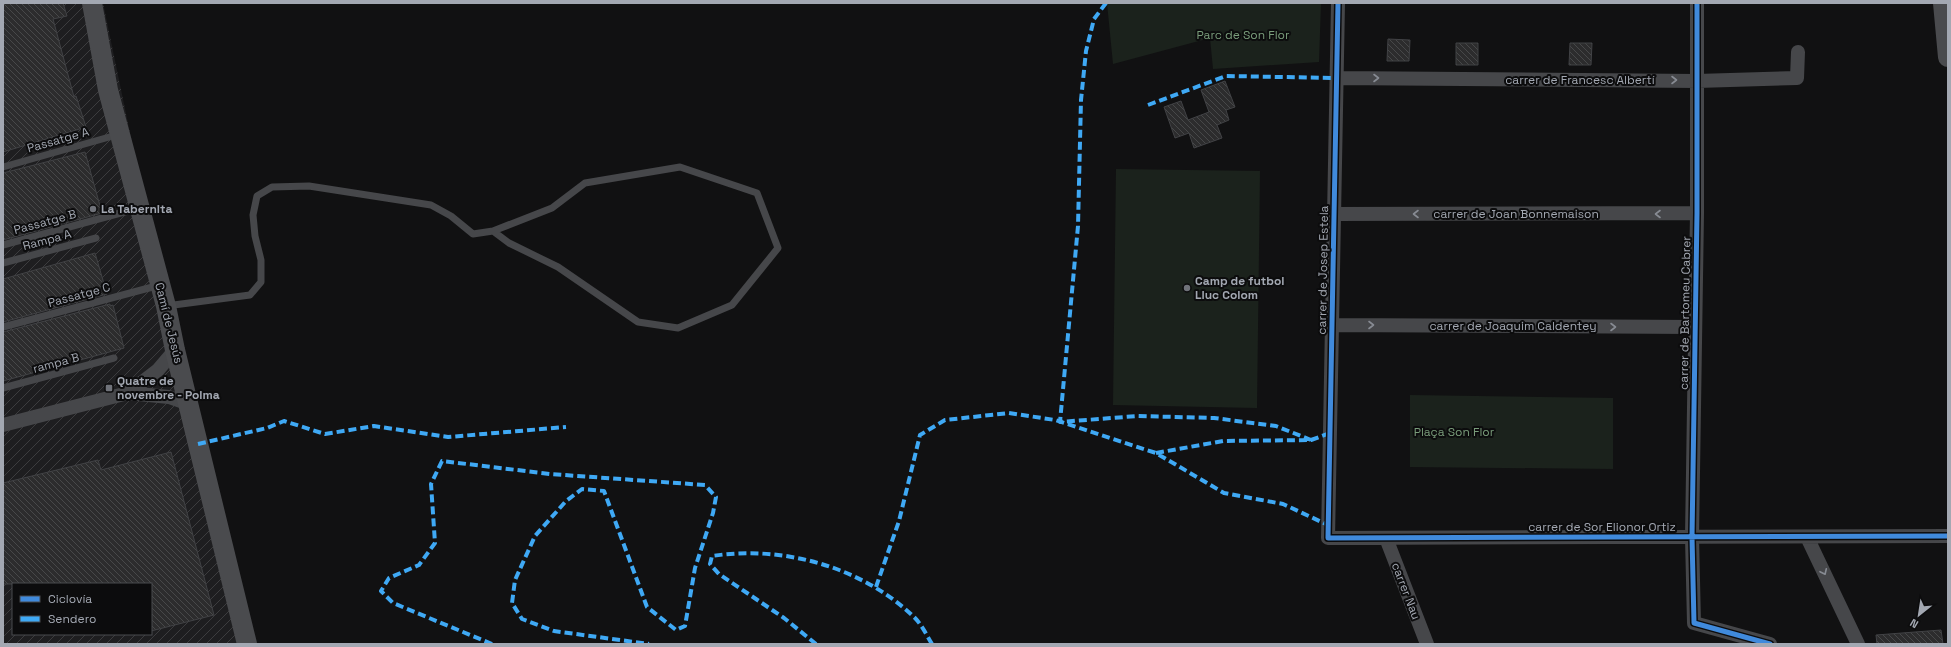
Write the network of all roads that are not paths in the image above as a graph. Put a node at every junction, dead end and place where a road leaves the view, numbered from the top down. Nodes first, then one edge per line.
1 (92, 3) edge
2 (1338, 3) edge
3 (1697, 3) edge
4 (1942, 3) edge
5 (1798, 52) dead end
6 (1948, 57) edge
7 (1337, 78) junction
8 (1697, 81) junction
9 (120, 134) junction
10 (3, 167) edge
11 (140, 208) junction
12 (1334, 214) junction
13 (1697, 214) junction
14 (493, 231) junction
15 (96, 238) dead end
16 (3, 245) edge
17 (3, 263) edge
18 (160, 285) junction
19 (166, 306) junction
20 (1332, 325) junction
21 (3, 327) edge
22 (1694, 327) junction
23 (175, 350) junction
24 (114, 358) dead end
25 (3, 388) edge
26 (128, 392) junction
27 (189, 404) junction
28 (3, 425) edge
29 (1807, 536) junction
30 (1948, 536) edge
31 (1692, 537) junction
32 (1328, 538) joint
33 (1386, 538) junction
34 (1751, 641) edge
35 (246, 643) edge
36 (1427, 644) edge
37 (1770, 644) edge
38 (1858, 644) edge

1 - 9 street, Camí de Jesús
2 - 7 street, carrer de Josep Estela
3 - 8 street, carrer de Bartomeu Cabrer
4 - 6 street
5 - 8 street, carrer de Francesc Albertí
7 -> 8 street, carrer de Francesc Albertí
7 - 12 street, carrer de Josep Estela
8 - 13 street, carrer de Bartomeu Cabrer
9 - 10 lane, Passatge A
9 - 11 street, Camí de Jesús
11 - 16 lane, Passatge B
11 - 18 street, Camí de Jesús
13 -> 12 street, carrer de Joan Bonnemaison
12 - 20 street, carrer de Josep Estela
13 - 22 street, carrer de Bartomeu Cabrer
14 - 14 lane
14 - 19 lane
15 - 17 lane, Rampa A
18 - 19 street, Camí de Jesús
18 - 21 lane, Passatge C
19 - 23 street, Camí de Jesús
20 -> 22 street, carrer de Joaquim Caldentey
20 - 32 street, carrer de Josep Estela
22 - 31 street, carrer de Bartomeu Cabrer
23 - 26 street
23 - 27 street, Camí de Jesús
24 - 25 lane, rampa B
26 - 27 street
26 - 28 street
27 - 35 street, Camí de Jesús
29 - 30 street, carrer de Sor Elionor Ortiz
29 - 31 street, carrer de Sor Elionor Ortiz
29 -> 38 street
31 - 33 street, carrer de Sor Elionor Ortiz
31 - 34 street, carrer de Bartomeu Cabrer
32 - 33 street, carrer de Sor Elionor Ortiz
33 - 36 street, carrer Nau
34 - 37 street

